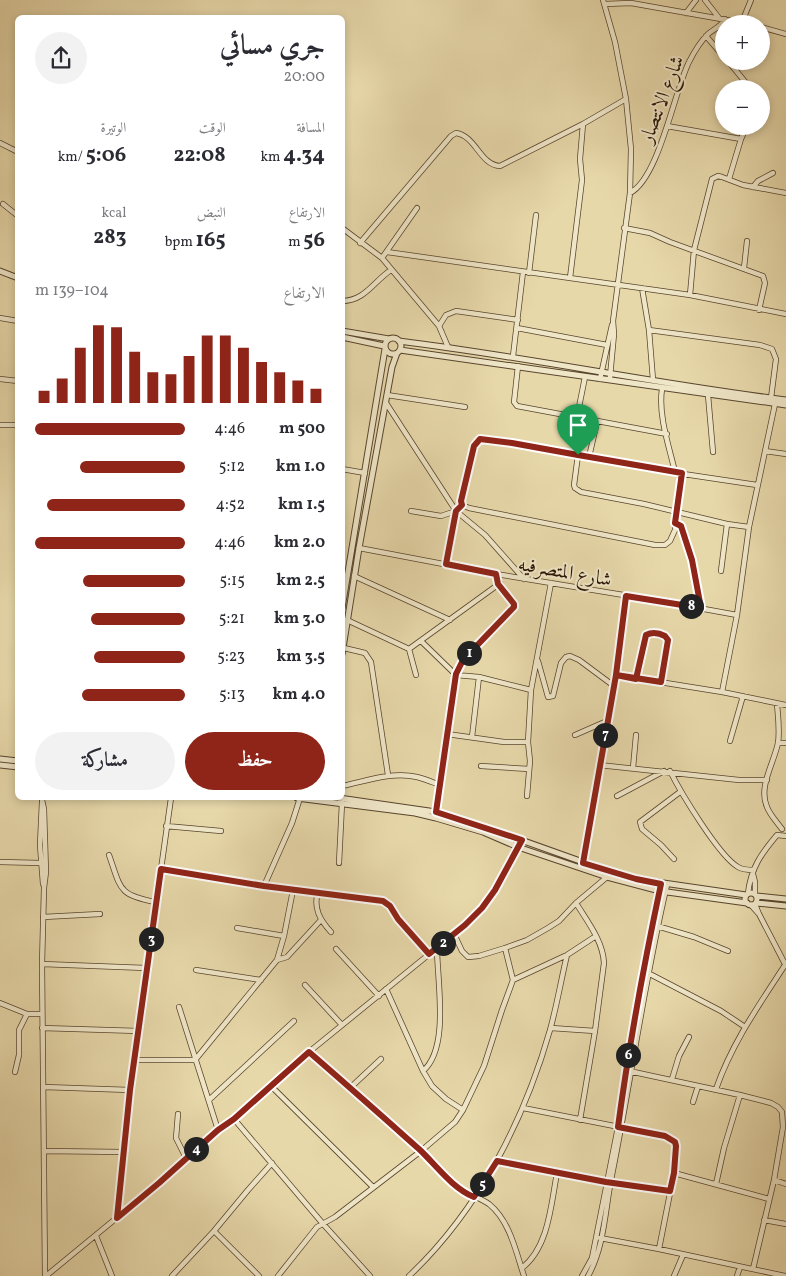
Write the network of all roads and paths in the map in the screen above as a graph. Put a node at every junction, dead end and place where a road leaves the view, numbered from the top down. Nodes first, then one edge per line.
1 (696, 0) edge
2 (705, 0) edge
3 (751, 0) edge
4 (604, 2) edge
5 (686, 13) junction
6 (717, 15) edge
7 (745, 15) edge
8 (715, 17) edge
9 (715, 29) edge
10 (770, 30) edge
11 (786, 34) edge
12 (706, 36) junction
13 (715, 46) edge
14 (735, 70) edge
15 (743, 80) edge
16 (626, 99) junction
17 (582, 124) junction
18 (667, 126) junction
19 (743, 135) edge
20 (741, 139) junction
21 (0, 143) edge
22 (15, 150) edge
23 (773, 173) dead end
24 (729, 179) junction
25 (753, 187) junction
26 (630, 192) junction
27 (786, 193) edge
28 (3, 204) dead end
29 (417, 208) dead end
30 (15, 214) edge
31 (536, 215) dead end
32 (624, 228) junction
33 (345, 230) edge
34 (747, 241) dead end
35 (360, 243) junction
36 (694, 250) junction
37 (387, 252) junction
38 (382, 258) junction
39 (744, 268) junction
40 (391, 270) junction
41 (0, 271) edge
42 (526, 272) junction
43 (15, 277) edge
44 (570, 278) junction
45 (618, 285) junction
46 (642, 288) junction
47 (690, 295) junction
48 (345, 301) edge
49 (759, 310) junction
50 (786, 314) edge
51 (0, 318) edge
52 (15, 320) edge
53 (518, 320) junction
54 (613, 321) junction
55 (439, 326) junction
56 (517, 328) junction
57 (649, 330) junction
58 (345, 332) edge
59 (345, 338) edge
60 (389, 339) junction
61 (399, 341) junction
62 (607, 345) junction
63 (448, 347) junction
64 (385, 348) junction
65 (399, 352) junction
66 (513, 356) junction
67 (518, 366) junction
68 (600, 371) junction
69 (610, 373) junction
70 (585, 377) junction
71 (600, 378) junction
72 (0, 379) edge
73 (610, 380) junction
74 (653, 380) junction
75 (15, 381) edge
76 (662, 388) junction
77 (388, 395) junction
78 (708, 395) junction
79 (771, 398) junction
80 (786, 400) edge
81 (386, 403) junction
82 (775, 404) junction
83 (786, 406) edge
84 (465, 407) dead end
85 (577, 417) junction
86 (597, 422) junction
87 (0, 425) edge
88 (15, 425) edge
89 (666, 434) junction
90 (765, 451) junction
91 (713, 452) dead end
92 (786, 454) edge
93 (578, 455) junction
94 (589, 457) junction
95 (345, 470) edge
96 (675, 472) junction
97 (365, 473) junction
98 (682, 473) junction
99 (757, 485) junction
100 (462, 505) junction
101 (411, 511) dead end
102 (456, 511) junction
103 (676, 511) junction
104 (675, 523) junction
105 (727, 524) junction
106 (748, 527) junction
107 (359, 548) junction
108 (446, 564) junction
109 (722, 571) dead end
110 (496, 574) junction
111 (354, 576) junction
112 (524, 579) junction
113 (551, 583) junction
114 (498, 584) junction
115 (345, 590) edge
116 (626, 596) junction
117 (701, 608) junction
118 (737, 615) junction
119 (347, 620) junction
120 (450, 620) junction
121 (345, 632) edge
122 (420, 641) junction
123 (345, 648) edge
124 (409, 649) junction
125 (538, 660) junction
126 (456, 674) junction
127 (416, 675) dead end
128 (616, 675) junction
129 (479, 677) junction
130 (636, 679) junction
131 (661, 682) junction
132 (614, 686) junction
133 (531, 690) junction
134 (722, 692) junction
135 (742, 696) junction
136 (777, 704) junction
137 (786, 705) edge
138 (607, 721) junction
139 (447, 734) junction
140 (575, 735) dead end
141 (636, 735) dead end
142 (472, 737) junction
143 (730, 741) dead end
144 (528, 742) junction
145 (778, 742) junction
146 (786, 743) edge
147 (0, 759) edge
148 (15, 761) edge
149 (0, 765) edge
150 (599, 765) junction
151 (481, 766) dead end
152 (15, 767) edge
153 (633, 768) junction
154 (529, 769) junction
155 (664, 771) junction
156 (670, 772) junction
157 (388, 776) junction
158 (767, 780) junction
159 (345, 785) edge
160 (440, 785) junction
161 (680, 792) junction
162 (527, 796) dead end
163 (617, 796) dead end
164 (345, 799) edge
165 (42, 800) edge
166 (42, 800) edge
167 (171, 800) edge
168 (298, 800) edge
169 (321, 800) edge
170 (342, 803) junction
171 (436, 812) junction
172 (166, 826) junction
173 (784, 828) edge
174 (221, 831) dead end
175 (777, 836) junction
176 (786, 836) edge
177 (522, 840) junction
178 (518, 846) junction
179 (109, 855) dead end
180 (674, 859) dead end
181 (0, 862) edge
182 (40, 863) junction
183 (339, 863) dead end
184 (583, 863) junction
185 (161, 869) junction
186 (753, 872) junction
187 (608, 877) junction
188 (664, 884) junction
189 (264, 886) junction
190 (44, 888) junction
191 (293, 890) junction
192 (318, 892) junction
193 (663, 892) junction
194 (747, 894) junction
195 (756, 894) junction
196 (786, 899) edge
197 (155, 902) junction
198 (576, 903) junction
199 (752, 904) junction
200 (786, 906) edge
201 (100, 914) dead end
202 (44, 917) junction
203 (320, 921) junction
204 (656, 925) junction
205 (237, 928) dead end
206 (330, 932) dead end
207 (454, 934) junction
208 (284, 936) junction
209 (596, 936) junction
210 (438, 948) junction
211 (505, 948) junction
212 (336, 949) dead end
213 (728, 951) dead end
214 (429, 954) junction
215 (567, 955) junction
216 (277, 960) junction
217 (42, 964) junction
218 (786, 966) edge
219 (146, 968) junction
220 (196, 970) dead end
221 (646, 972) junction
222 (261, 980) junction
223 (513, 980) junction
224 (305, 984) dead end
225 (386, 989) junction
226 (379, 996) junction
227 (0, 1003) edge
228 (179, 1008) dead end
229 (27, 1014) junction
230 (42, 1014) junction
231 (294, 1021) dead end
232 (342, 1025) junction
233 (745, 1027) junction
234 (42, 1028) junction
235 (551, 1028) junction
236 (139, 1031) junction
237 (595, 1031) junction
238 (689, 1037) dead end
239 (309, 1052) junction
240 (135, 1060) junction
241 (195, 1060) junction
242 (381, 1060) dead end
243 (423, 1071) junction
244 (628, 1071) junction
245 (15, 1072) dead end
246 (672, 1079) junction
247 (272, 1086) junction
248 (698, 1086) junction
249 (44, 1087) junction
250 (350, 1088) junction
251 (716, 1089) junction
252 (130, 1090) junction
253 (740, 1095) junction
254 (209, 1100) junction
255 (693, 1102) dead end
256 (522, 1108) junction
257 (463, 1110) junction
258 (178, 1114) dead end
259 (234, 1119) junction
260 (580, 1120) junction
261 (620, 1127) junction
262 (218, 1130) junction
263 (44, 1150) junction
264 (123, 1152) junction
265 (421, 1152) junction
266 (186, 1158) junction
267 (497, 1161) junction
268 (272, 1164) junction
269 (558, 1172) junction
270 (674, 1173) junction
271 (774, 1180) junction
272 (608, 1182) junction
273 (716, 1184) junction
274 (786, 1184) edge
275 (373, 1187) junction
276 (670, 1191) junction
277 (474, 1197) junction
278 (769, 1199) junction
279 (117, 1218) junction
280 (764, 1220) junction
281 (786, 1224) edge
282 (324, 1225) junction
283 (214, 1232) junction
284 (96, 1236) junction
285 (598, 1238) junction
286 (659, 1249) junction
287 (683, 1255) junction
288 (740, 1267) junction
289 (522, 1268) junction
290 (753, 1269) junction
291 (46, 1276) edge
292 (112, 1276) edge
293 (172, 1276) edge
294 (259, 1276) edge
295 (278, 1276) edge
296 (370, 1276) edge
297 (409, 1276) edge
298 (524, 1276) edge
299 (582, 1276) edge
300 (588, 1276) edge
301 (674, 1276) edge
302 (737, 1276) edge
303 (785, 1276) edge

1 - 5 street
2 - 6 street
3 - 7 street
4 - 5 street
4 - 16 street
5 - 8 street
9 - 12 street, شارع الانتصار
10 - 11 street
12 - 13 street
12 - 18 street, شارع الانتصار
14 - 15 street
16 - 17 street
16 - 26 street
17 - 35 street
17 - 44 street
18 - 20 street
18 - 26 street, شارع الانتصار
19 - 20 street
20 - 24 street
21 - 22 street
23 - 25 street
24 - 25 street
24 - 36 street
25 - 27 street
26 - 32 street
28 - 30 street
29 - 37 street
31 - 42 street
32 - 36 street
32 - 45 street
33 - 35 street
34 - 39 street
35 - 38 street
36 - 39 street
36 - 47 street
37 - 38 street
37 - 42 street
38 - 40 street
39 - 49 street
40 - 48 street
40 - 55 street
41 - 43 street
42 - 44 street
42 - 53 street
44 - 45 street
45 - 46 street
45 - 54 street
46 - 47 street
46 - 57 street
47 - 49 street
49 - 50 street
51 - 52 street
53 - 55 street
53 - 56 street
54 - 62 street
54 - 69 street
55 - 63 street
56 - 62 street
56 - 66 street
57 - 74 street
57 - 79 street
58 - 60 street
59 - 64 street
60 - 61 street
60 - 64 street
61 - 63 street
61 - 65 street
62 - 68 street
63 - 66 street
64 - 65 street
64 - 97 street
65 - 67 street
65 - 77 street
66 - 68 street
67 - 70 street
67 - 85 street
68 - 69 street
68 - 71 street
69 - 73 street
69 - 74 street
70 - 71 street
70 - 85 street
71 - 73 street
72 - 75 street
73 - 76 street
74 - 79 street
76 - 78 street
76 - 89 street
77 - 81 street
77 - 84 street
78 - 82 street
78 - 91 street
79 - 80 street
81 - 102 street
81 - 107 street
82 - 83 street
82 - 90 street
85 - 86 street
86 - 89 street
86 - 94 street
87 - 88 street
89 - 96 street
90 - 92 street
90 - 99 street
93 - 94 street
93 - 100 street
93 - 103 street
94 - 96 street
95 - 97 street
96 - 98 street
97 - 115 street
98 - 99 street
98 - 103 street
99 - 106 street
100 - 102 street
100 - 104 street
101 - 102 street
102 - 108 street
102 - 112 street
103 - 104 street
103 - 105 street
104 - 117 street
105 - 106 street
105 - 109 street
106 - 118 street
107 - 108 street, شارع المتصرفيه
107 - 111 street
108 - 110 street, شارع المتصرفيه
110 - 112 street, شارع المتصرفيه
110 - 114 street
111 - 119 street
111 - 120 street
112 - 113 street, شارع المتصرفيه
113 - 116 street, شارع المتصرفيه
113 - 125 street
114 - 120 street
114 - 126 street
116 - 117 street, شارع المتصرفيه
116 - 128 street
117 - 118 street, شارع المتصرفيه
118 - 134 street
119 - 121 street
119 - 124 street
120 - 122 street
122 - 124 street
122 - 126 street
123 - 157 street
124 - 127 street
125 - 132 street
125 - 133 street
126 - 129 street
126 - 139 street
128 - 130 street
128 - 132 street
129 - 133 street
129 - 142 street
130 - 131 street
130 - 131 street
131 - 134 street
132 - 138 street
133 - 144 street
134 - 135 street
135 - 136 street
135 - 143 street
136 - 137 street
136 - 145 street
138 - 140 street
138 - 150 street
139 - 142 street
139 - 160 street
141 - 153 street
142 - 144 street
144 - 154 street
145 - 146 street
145 - 158 street
147 - 148 street
149 - 152 street
150 - 153 street
150 - 184 street
151 - 154 street
153 - 155 street
154 - 162 street
155 - 156 street
155 - 163 street
156 - 158 street
156 - 161 street
157 - 159 street
157 - 160 street
158 - 173 street
160 - 171 street
161 - 180 street
161 - 186 street
164 - 171 street
165 - 182 street
166 - 190 street
167 - 172 street
168 - 189 street
169 - 170 street
170 - 178 street
170 - 183 street
171 - 177 street
172 - 174 street
172 - 185 street
173 - 175 street
175 - 176 street
175 - 186 street
177 - 178 street
177 - 184 street
178 - 187 street
178 - 207 street
179 - 197 street
181 - 182 street
182 - 190 street
184 - 188 street
185 - 189 street
185 - 197 street
186 - 194 street
186 - 195 street
187 - 193 street
187 - 198 street
188 - 193 street
188 - 194 street
189 - 191 street
190 - 202 street
191 - 192 street
191 - 208 street
192 - 203 street
192 - 214 street
193 - 199 street
193 - 204 street
194 - 195 street
194 - 199 street
195 - 196 street
195 - 199 street
197 - 219 street
198 - 209 street
198 - 211 street
199 - 200 street
199 - 218 street
201 - 202 street
202 - 217 street
203 - 206 street
203 - 216 street
204 - 213 street
204 - 221 street
205 - 208 street
207 - 210 street
207 - 211 street
208 - 216 street
209 - 215 street
209 - 237 street
210 - 214 street
210 - 243 street
211 - 223 street
212 - 226 street
214 - 225 street
215 - 223 street
215 - 235 street
216 - 222 street
217 - 219 street
217 - 230 street
218 - 233 street
219 - 236 street
220 - 222 street
221 - 233 street
221 - 244 street
222 - 241 street
223 - 257 street
224 - 232 street
225 - 226 street
225 - 243 street
226 - 232 street
227 - 229 street
228 - 241 street
229 - 230 street
229 - 245 street
230 - 234 street
231 - 254 street
232 - 239 street
233 - 251 street
234 - 236 street
234 - 249 street
235 - 237 street
235 - 256 street
236 - 240 street
237 - 260 street
238 - 246 street
239 - 247 street
239 - 250 street
240 - 241 street
240 - 252 street
241 - 254 street
242 - 250 street
243 - 257 street
244 - 246 street
244 - 261 street
246 - 248 street
247 - 259 street
247 - 275 street
248 - 251 street
248 - 255 street
249 - 252 street
249 - 263 street
250 - 265 street
251 - 253 street
252 - 264 street
253 - 271 street
253 - 273 street
254 - 262 street
256 - 260 street
256 - 267 street
257 - 265 street
258 - 266 street
259 - 262 street
259 - 268 street
260 - 261 street
261 - 270 street
261 - 272 street
262 - 266 street
263 - 264 street
263 - 291 street
264 - 279 street
265 - 275 street
265 - 277 street
266 - 279 street
267 - 269 street
267 - 277 street
268 - 282 street
268 - 283 street
269 - 272 street
269 - 289 street
270 - 273 street
270 - 276 street
271 - 274 street
271 - 278 street
272 - 276 street
272 - 285 street
273 - 278 street
275 - 282 street
276 - 286 street
277 - 289 street
277 - 297 street
278 - 280 street
279 - 284 street
280 - 281 street
280 - 290 street
282 - 295 street
282 - 296 street
283 - 293 street
283 - 294 street
284 - 291 street
284 - 292 street
285 - 286 street
285 - 299 street
285 - 300 street
286 - 287 street
287 - 288 street
287 - 301 street
288 - 290 street
288 - 302 street
289 - 298 street
290 - 303 street

